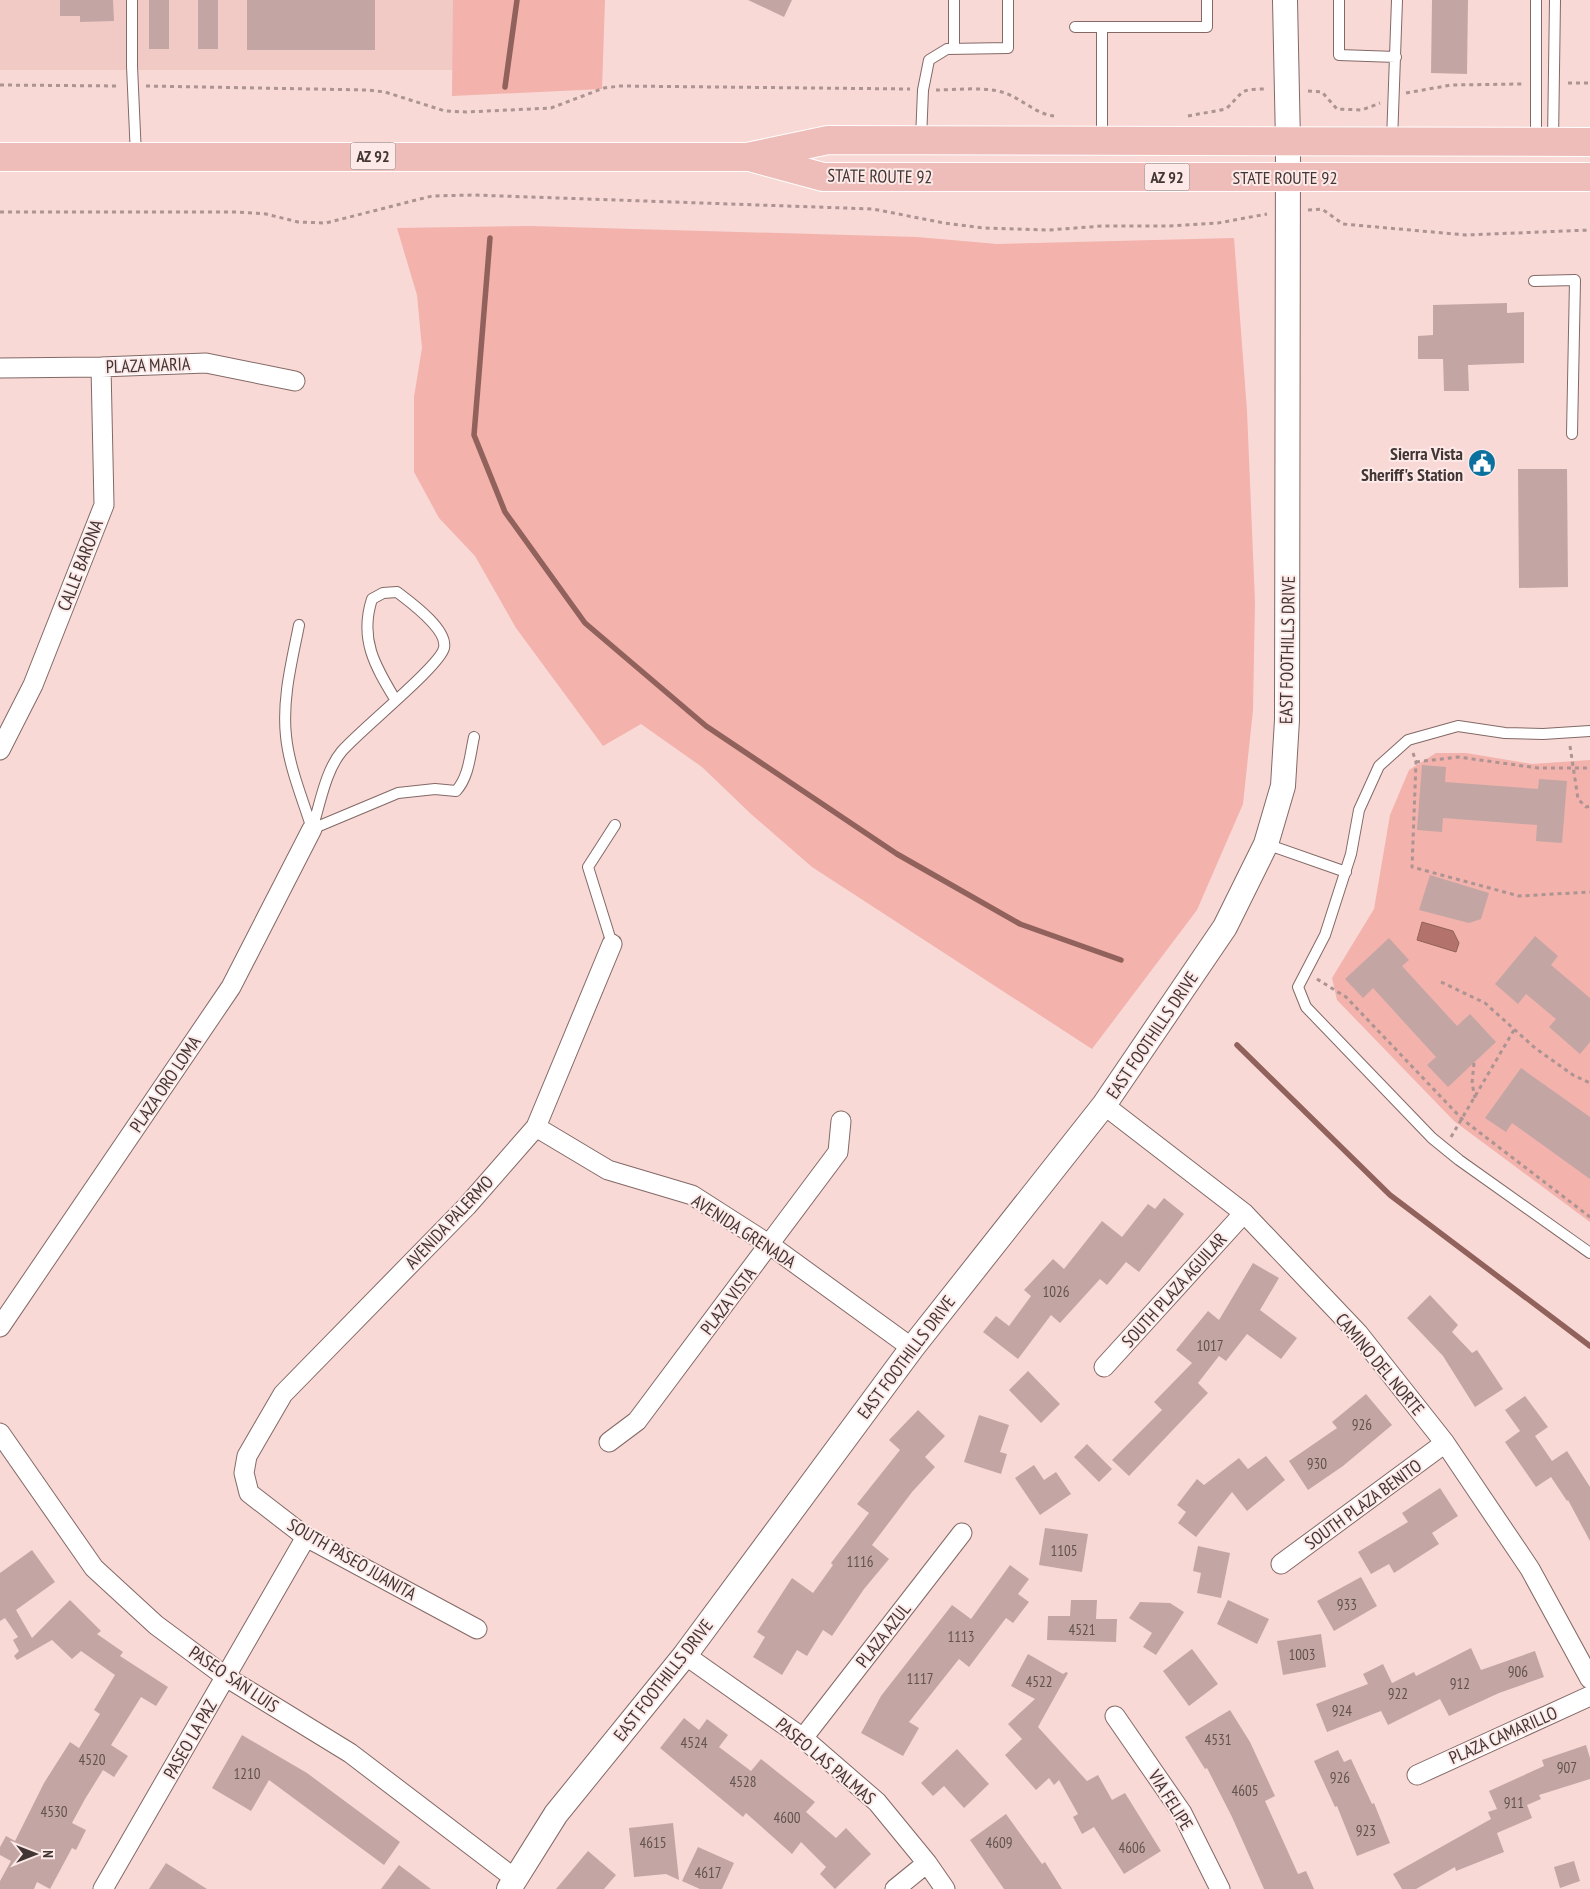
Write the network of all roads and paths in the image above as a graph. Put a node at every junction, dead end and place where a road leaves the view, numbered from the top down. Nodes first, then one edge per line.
1 (132, 0) edge
2 (954, 0) edge
3 (1008, 0) edge
4 (1207, 0) edge
5 (1286, 0) edge
6 (1339, 0) edge
7 (1397, 0) edge
8 (1536, 0) edge
9 (1555, 0) edge
10 (1075, 27) dead end
11 (1102, 27) junction
12 (954, 49) junction
13 (1396, 57) junction
14 (1554, 83) junction
15 (1590, 83) edge
16 (1536, 84) junction
17 (0, 85) edge
18 (133, 85) junction
19 (1288, 89) junction
20 (923, 90) junction
21 (1395, 96) junction
22 (1179, 116) dead end
23 (1062, 117) dead end
24 (921, 140) junction
25 (1102, 141) junction
26 (1288, 142) junction
27 (1392, 142) junction
28 (1545, 142) junction
29 (1590, 142) edge
30 (0, 157) edge
31 (136, 157) junction
32 (747, 157) junction
33 (1288, 177) junction
34 (1590, 177) edge
35 (1288, 211) junction
36 (0, 212) edge
37 (1590, 230) edge
38 (1534, 281) dead end
39 (101, 367) junction
40 (0, 368) edge
41 (295, 381) dead end
42 (1572, 434) dead end
43 (299, 625) dead end
44 (396, 699) junction
45 (1590, 731) edge
46 (1568, 733) junction
47 (474, 737) dead end
48 (1408, 740) junction
49 (0, 750) edge
50 (1416, 762) junction
51 (1590, 768) edge
52 (1574, 769) junction
53 (1590, 806) edge
54 (615, 825) dead end
55 (312, 829) junction
56 (1266, 844) junction
57 (1346, 872) junction
58 (1590, 892) edge
59 (612, 944) joint
60 (1306, 972) junction
61 (1441, 982) dead end
62 (1514, 1030) junction
63 (1474, 1063) dead end
64 (1590, 1083) edge
65 (1475, 1099) junction
66 (1104, 1105) junction
67 (1462, 1119) junction
68 (842, 1121) dead end
69 (536, 1127) junction
70 (1444, 1148) junction
71 (1244, 1213) junction
72 (1590, 1216) edge
73 (770, 1245) junction
74 (1590, 1253) edge
75 (0, 1327) edge
76 (912, 1348) junction
77 (1104, 1367) dead end
78 (0, 1433) edge
79 (609, 1442) dead end
80 (1445, 1443) junction
81 (244, 1473) joint
82 (962, 1533) dead end
83 (306, 1537) junction
84 (1281, 1564) dead end
85 (478, 1629) dead end
86 (685, 1655) junction
87 (226, 1677) junction
88 (1590, 1679) edge
89 (1590, 1696) edge
90 (1115, 1716) dead end
91 (803, 1738) junction
92 (1416, 1774) dead end
93 (927, 1863) junction
94 (512, 1883) edge
95 (1215, 1887) edge
96 (103, 1889) edge
97 (894, 1889) edge
98 (945, 1889) edge

1 - 18 lane
2 - 12 lane
3 - 12 lane
4 - 11 lane
5 - 19 street, EAST FOOTHILLS DRIVE
6 - 13 lane
7 - 13 lane
8 - 16 lane
9 - 14 lane
10 - 11 lane
11 - 25 lane
12 - 20 lane
13 - 21 lane
14 - 15 path
14 - 28 lane
16 - 21 path
16 - 28 lane
17 - 18 path
18 - 20 path
18 - 31 lane
19 - 21 path
19 - 22 path
19 - 26 street, EAST FOOTHILLS DRIVE
20 - 23 path
20 - 24 lane
21 - 27 lane
24 - 25 main road, STATE ROUTE 92 / AZ 92
24 - 32 main road, STATE ROUTE 92 / AZ 92
25 - 26 main road, STATE ROUTE 92 / AZ 92
26 - 27 main road, STATE ROUTE 92 / AZ 92
26 - 33 street, EAST FOOTHILLS DRIVE
27 - 28 main road, STATE ROUTE 92 / AZ 92
28 - 29 main road, STATE ROUTE 92 / AZ 92
30 - 31 main road, AZ 92 / AZ 92
31 - 32 main road, AZ 92 / AZ 92
32 - 33 main road, STATE ROUTE 92 / AZ 92
33 - 34 main road, STATE ROUTE 92 / AZ 92
33 - 35 street, EAST FOOTHILLS DRIVE
35 - 36 path
35 - 37 path
35 - 56 street, EAST FOOTHILLS DRIVE
38 - 42 lane
39 - 40 street, PLAZA MARIA
39 - 41 street, PLAZA MARIA
39 - 49 street, CALLE BARONA
43 - 55 lane
44 - 44 lane
44 - 55 lane
45 - 46 lane
46 - 48 lane
46 - 52 path
47 - 55 lane
48 - 50 path
48 - 57 lane
50 - 52 path
50 - 58 path
51 - 52 path
52 - 53 path
54 - 59 lane
55 - 75 street, PLAZA ORO LOMA
56 - 57 lane
56 - 66 street, EAST FOOTHILLS DRIVE
57 - 60 lane
59 - 69 street, AVENIDA PALERMO
60 - 67 path
60 - 70 lane
61 - 62 path
62 - 64 path
62 - 65 path
63 - 65 path
65 - 67 path
66 - 71 street, CAMINO DEL NORTE
66 - 76 street, EAST FOOTHILLS DRIVE
67 - 70 path
67 - 72 path
68 - 73 street, PLAZA VISTA
69 - 73 street, AVENIDA GRENADA
69 - 81 street, AVENIDA PALERMO
70 - 74 lane
71 - 77 street, SOUTH PLAZA AGUILAR
71 - 80 street, CAMINO DEL NORTE
73 - 76 street, AVENIDA GRENADA
73 - 79 street, PLAZA VISTA
76 - 86 street, EAST FOOTHILLS DRIVE
78 - 87 street, PASEO SAN LUIS
80 - 84 street, SOUTH PLAZA BENITO
80 - 88 street, CAMINO DEL NORTE
81 - 83 street, SOUTH PASEO JUANITA
82 - 91 street, PLAZA AZUL
83 - 85 street, SOUTH PASEO JUANITA
83 - 87 street, PASEO LA PAZ
86 - 91 street, PASEO LAS PALMAS
86 - 94 street, EAST FOOTHILLS DRIVE
87 - 94 street, PASEO SAN LUIS
87 - 96 street, PASEO LA PAZ
89 - 92 street, PLAZA CAMARILLO
90 - 95 street, VIA FELIPE
91 - 93 street, PASEO LAS PALMAS
93 - 97 street
93 - 98 street, PASEO LAS PALMAS

